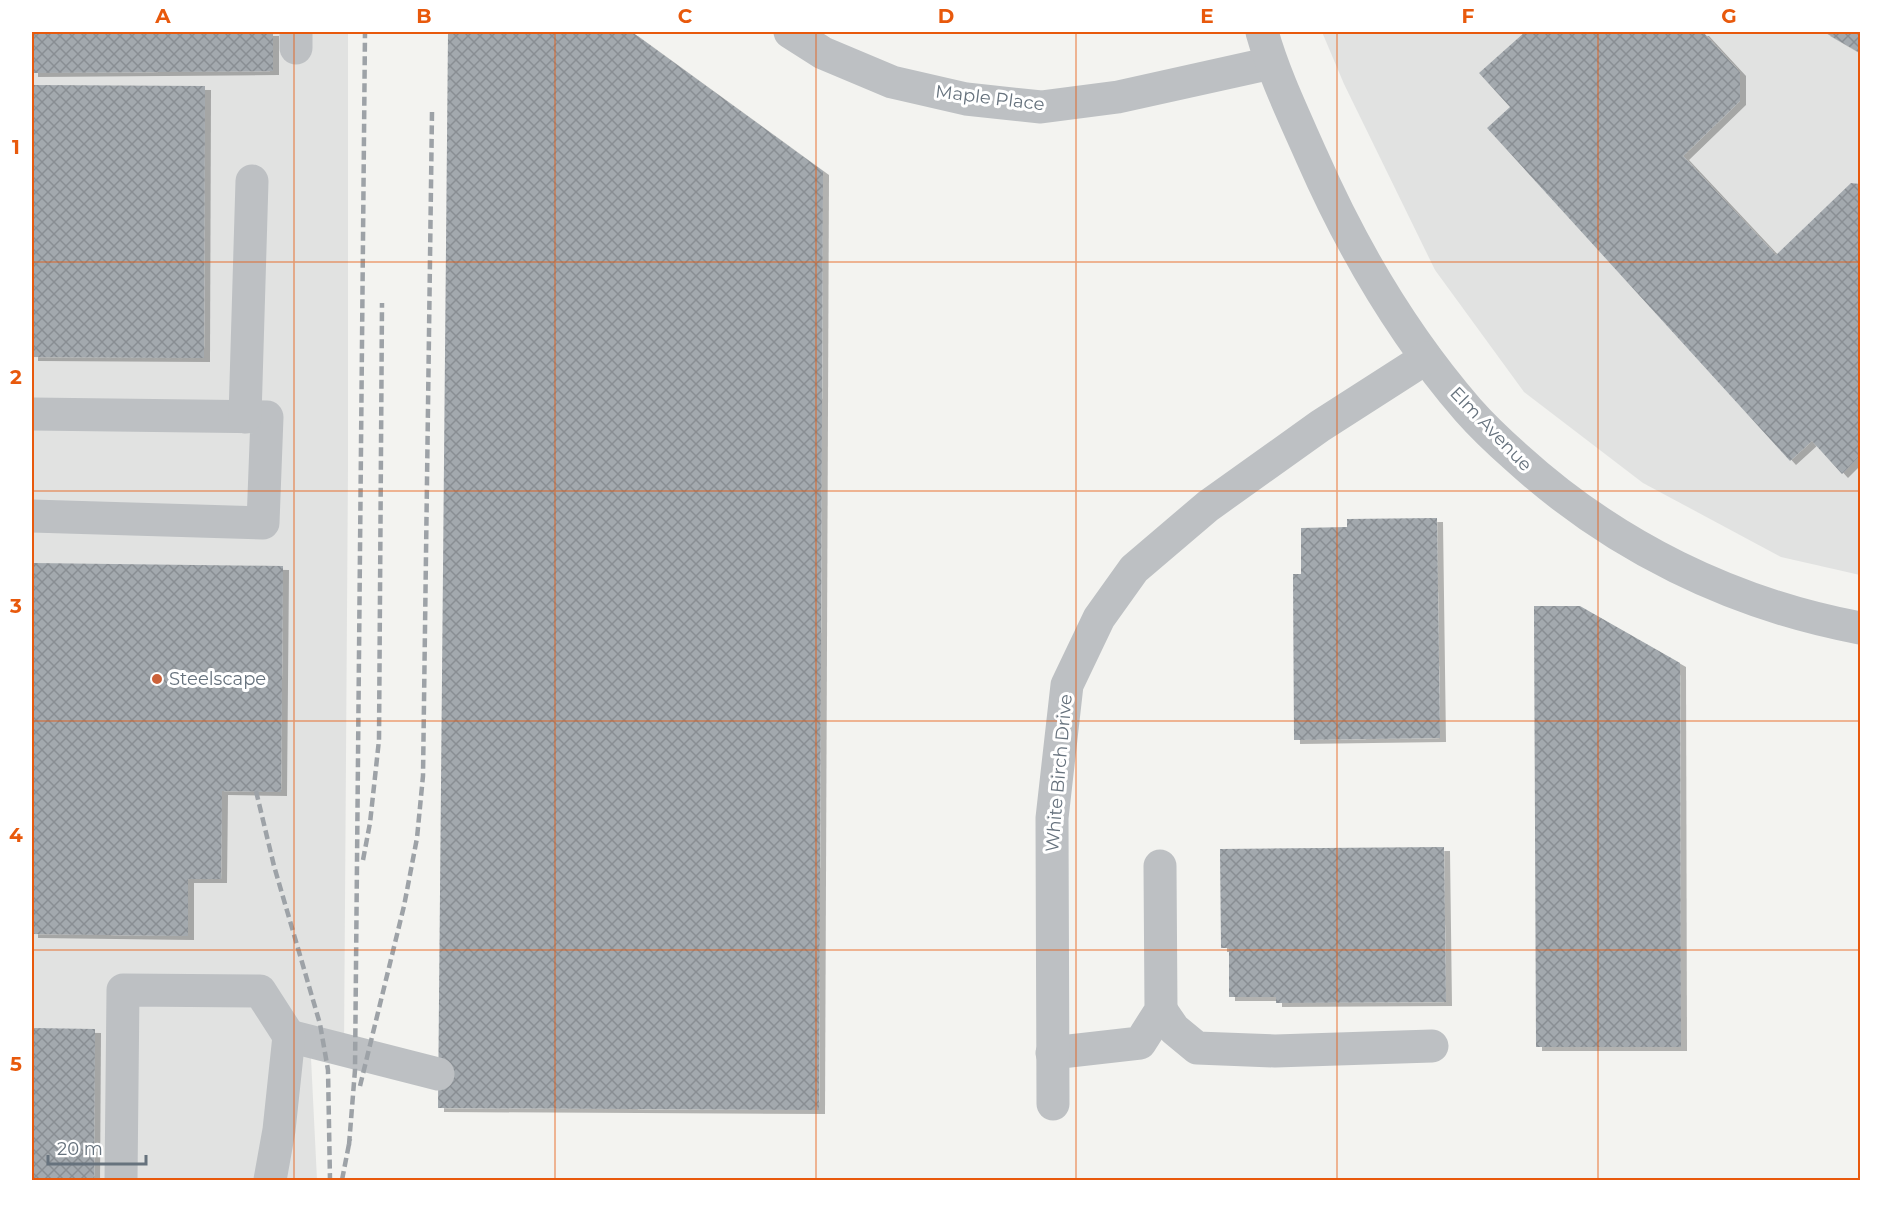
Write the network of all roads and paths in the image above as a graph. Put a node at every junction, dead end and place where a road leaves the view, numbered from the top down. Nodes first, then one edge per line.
1 (790, 32) edge
2 (1262, 32) edge
3 (1271, 63) junction
4 (252, 181) dead end
5 (1426, 358) junction
6 (32, 414) edge
7 (244, 417) junction
8 (32, 516) edge
9 (1860, 628) edge
10 (1160, 866) dead end
11 (1161, 1010) junction
12 (289, 1036) junction
13 (1432, 1046) dead end
14 (1052, 1053) junction
15 (438, 1074) dead end
16 (1053, 1104) dead end
17 (121, 1180) edge
18 (270, 1180) edge

1 - 3 street, Maple Place
2 - 3 street, Elm Avenue
3 - 5 street, Elm Avenue
4 - 7 street
5 - 9 street, Elm Avenue
5 - 14 street, White Birch Drive
6 - 7 street
7 - 8 street
10 - 11 street
11 - 13 street
11 - 14 street
12 - 15 street
12 - 17 street
12 - 18 street
14 - 16 street, White Birch Drive

